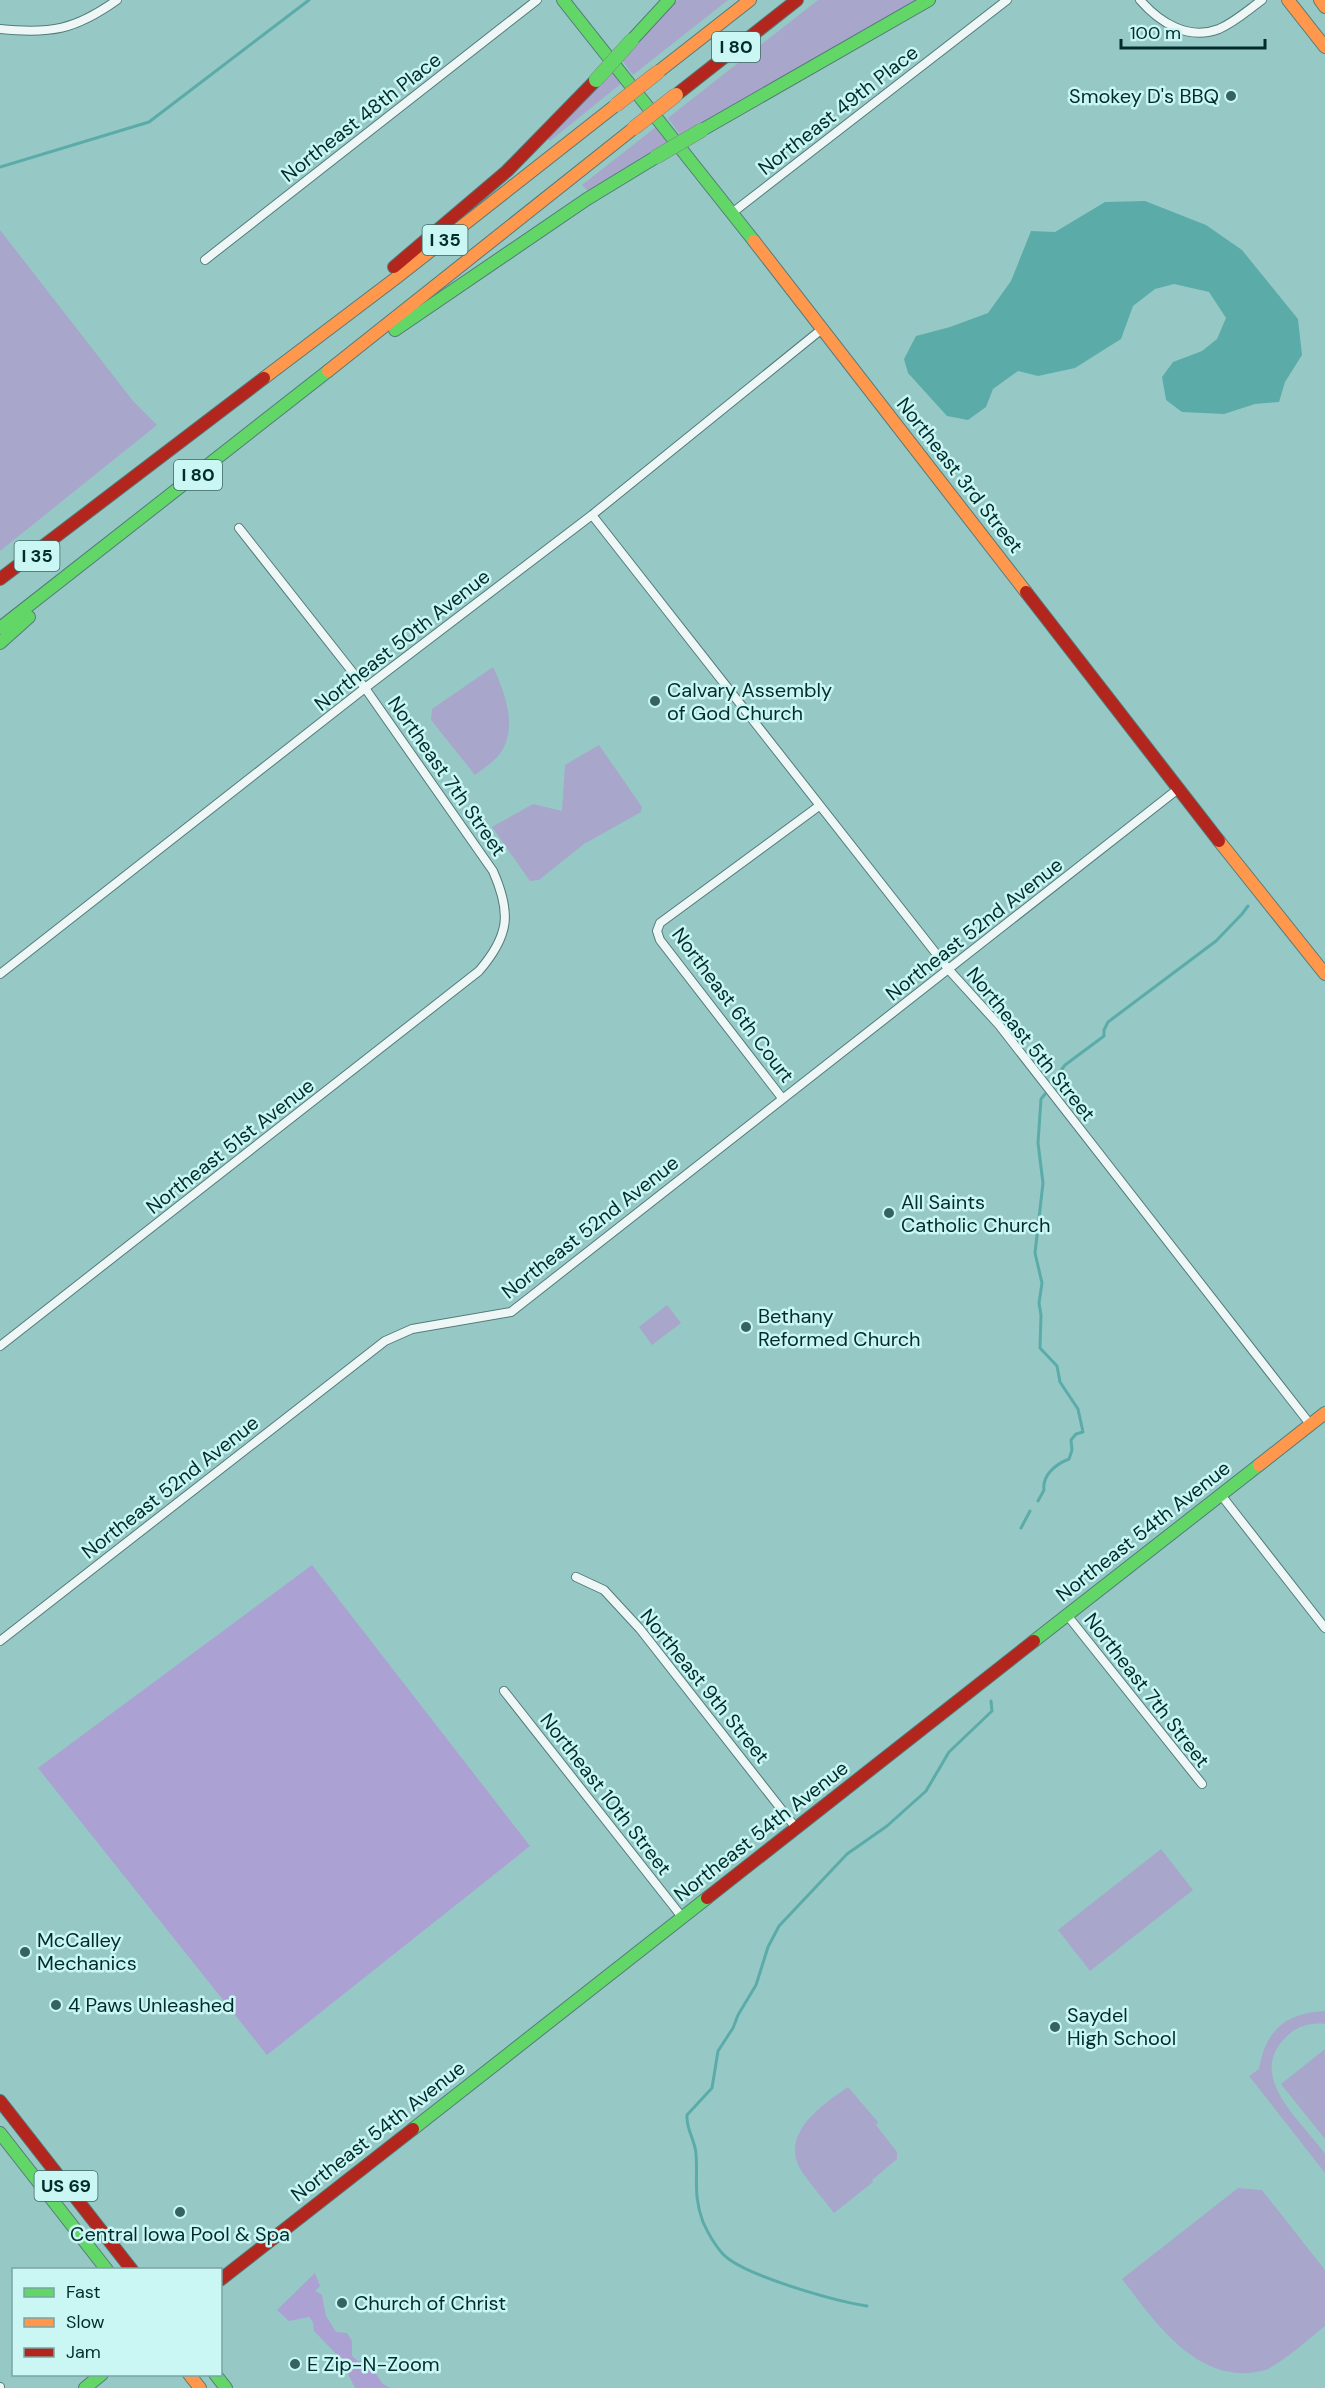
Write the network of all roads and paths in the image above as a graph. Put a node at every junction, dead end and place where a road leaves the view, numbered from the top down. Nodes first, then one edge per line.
1 (117, 0) edge
2 (537, 0) edge
3 (563, 0) edge
4 (669, 0) edge
5 (750, 0) edge
6 (797, 0) edge
7 (929, 0) edge
8 (1007, 0) edge
9 (1140, 0) edge
10 (1262, 0) edge
11 (1288, 0) edge
12 (1320, 0) edge
13 (1325, 6) edge
14 (0, 29) edge
15 (1325, 47) edge
16 (616, 105) joint
17 (732, 213) junction
18 (205, 260) dead end
19 (822, 329) junction
20 (271, 373) junction
21 (296, 398) junction
22 (592, 515) junction
23 (74, 524) junction
24 (238, 528) dead end
25 (99, 551) junction
26 (0, 579) edge
27 (0, 589) edge
28 (0, 628) edge
29 (0, 643) edge
30 (365, 688) junction
31 (1178, 789) junction
32 (819, 806) junction
33 (950, 970) junction
34 (478, 971) joint
35 (0, 974) edge
36 (1325, 974) edge
37 (782, 1098) junction
38 (0, 1346) edge
39 (1325, 1413) edge
40 (1310, 1424) junction
41 (1221, 1495) junction
42 (576, 1577) dead end
43 (1067, 1615) junction
44 (1325, 1628) edge
45 (0, 1641) edge
46 (504, 1691) dead end
47 (1202, 1784) dead end
48 (796, 1828) junction
49 (682, 1917) junction
50 (0, 2101) edge
51 (0, 2133) edge
52 (105, 2268) edge
53 (130, 2268) edge
54 (222, 2278) edge
55 (100, 2376) edge
56 (191, 2376) edge
57 (217, 2376) edge
58 (85, 2388) edge
59 (200, 2388) edge
60 (226, 2388) edge

1 - 14 street
2 - 18 street, Northeast 48th Place
3 - 17 main road, Northeast 3rd Street
4 - 20 main road, bridge
5 - 16 main road, I 80, bridge
6 - 21 main road, I 80, bridge
7 - 21 main road, bridge
8 - 17 street, Northeast 49th Place
9 - 10 street
11 - 15 main road
12 - 13 main road
16 - 20 main road, I 35
17 - 19 main road, Northeast 3rd Street
19 - 22 street, Northeast 50th Avenue
19 - 31 main road, Northeast 3rd Street
20 - 23 main road, I 35
21 - 25 main road, I 80
22 - 30 street, Northeast 50th Avenue
22 - 32 street, Northeast 5th Street
23 - 26 main road
23 - 27 main road, I 35
24 - 30 street, Northeast 7th Street
25 - 28 main road, I 80
25 - 29 main road
30 - 34 street, Northeast 7th Street
30 - 35 street, Northeast 50th Avenue
31 - 33 street, Northeast 52nd Avenue
31 - 36 main road, Northeast 3rd Street
32 - 33 street, Northeast 5th Street
32 - 37 street, Northeast 6th Court
33 - 37 street, Northeast 52nd Avenue
33 - 40 street, Northeast 5th Street
34 - 38 street, Northeast 51st Avenue
37 - 45 street, Northeast 52nd Avenue
39 - 40 main road, Northeast 54th Avenue
40 - 41 main road, Northeast 54th Avenue
41 - 43 main road, Northeast 54th Avenue
41 - 44 street
42 - 48 street, Northeast 9th Street
43 - 47 street, Northeast 7th Street
43 - 48 main road, Northeast 54th Avenue
46 - 49 street, Northeast 10th Street
48 - 49 main road, Northeast 54th Avenue
49 - 54 main road, Northeast 54th Avenue
50 - 53 main road, US 69
51 - 52 main road, US 69
55 - 58 main road
56 - 59 main road
57 - 60 main road

